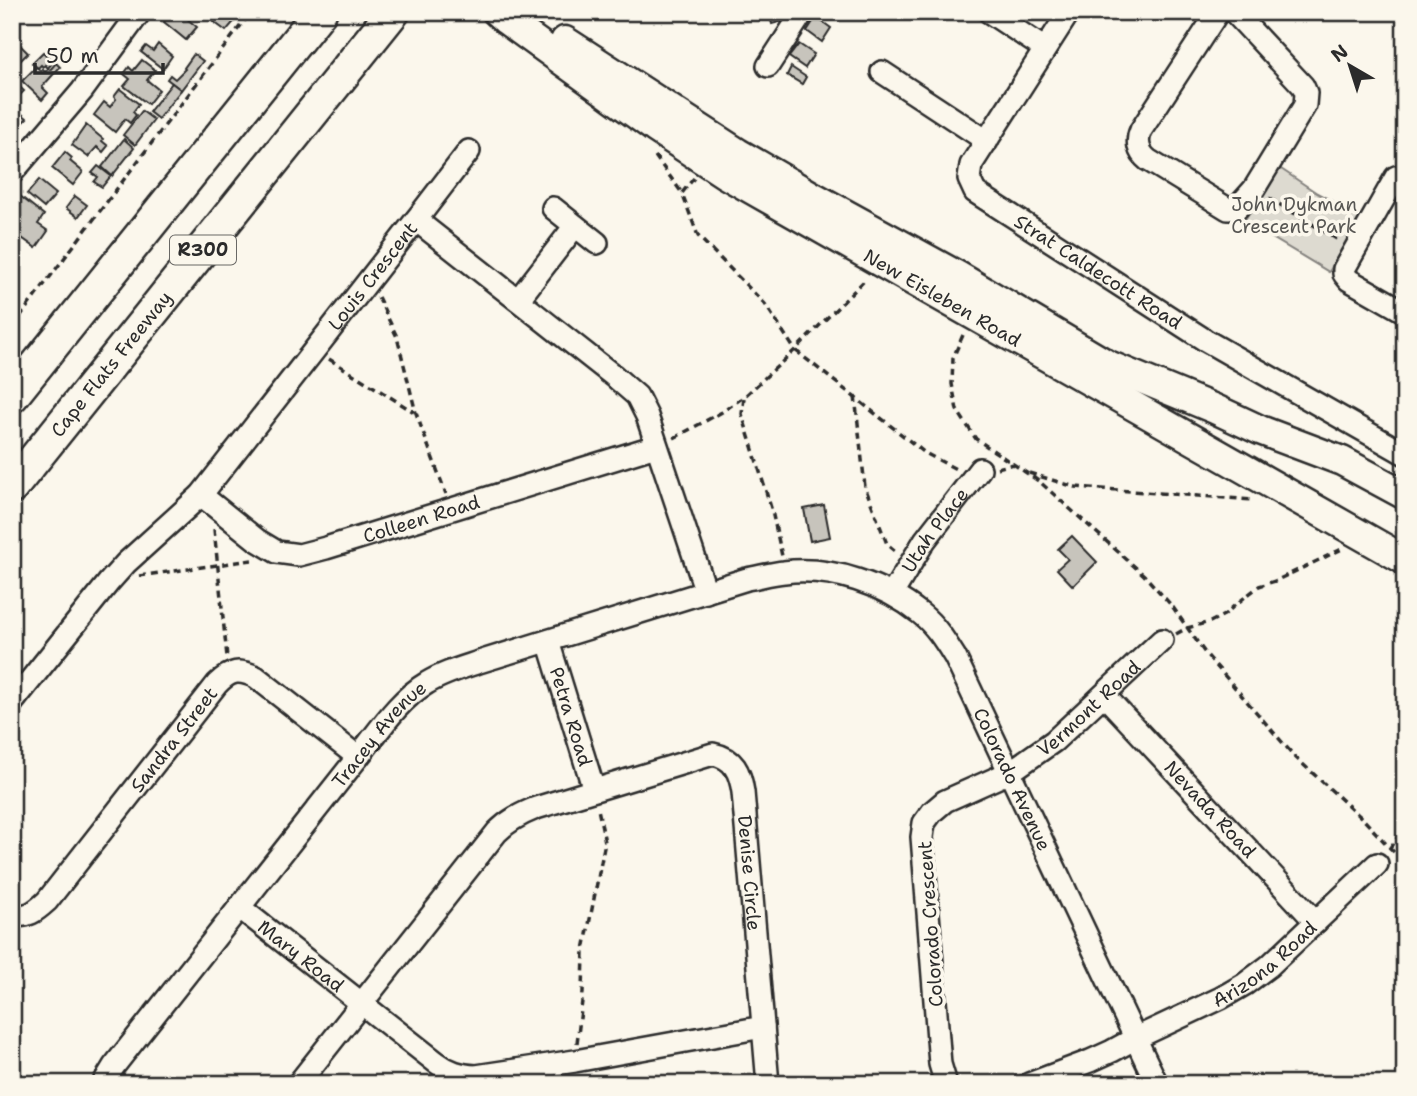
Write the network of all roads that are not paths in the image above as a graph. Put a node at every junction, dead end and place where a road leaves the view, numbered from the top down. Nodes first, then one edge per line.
1 (140, 12) edge
2 (320, 12) edge
3 (393, 12) edge
4 (498, 12) edge
5 (521, 12) edge
6 (803, 12) edge
7 (989, 12) edge
8 (1069, 12) edge
9 (1218, 12) edge
10 (1234, 12) edge
11 (1045, 49) junction
12 (768, 65) dead end
13 (882, 72) dead end
14 (987, 141) junction
15 (469, 151) dead end
16 (12, 173) edge
17 (1405, 174) edge
18 (553, 208) dead end
19 (416, 220) junction
20 (575, 226) junction
21 (597, 243) dead end
22 (518, 300) junction
23 (1405, 312) edge
24 (12, 396) edge
25 (656, 446) junction
26 (1405, 454) edge
27 (977, 474) road end
28 (12, 487) edge
29 (201, 495) junction
30 (1405, 495) edge
31 (1405, 559) edge
32 (786, 571) joint
33 (706, 592) junction
34 (892, 594) junction
35 (1162, 640) road end
36 (548, 641) junction
37 (1104, 695) junction
38 (12, 704) edge
39 (358, 757) junction
40 (1010, 772) junction
41 (594, 790) junction
42 (1377, 864) road end
43 (239, 907) junction
44 (12, 914) edge
45 (1316, 922) junction
46 (362, 1004) junction
47 (763, 1027) junction
48 (1136, 1038) junction
49 (103, 1084) edge
50 (298, 1084) edge
51 (768, 1084) edge
52 (946, 1084) edge
53 (1029, 1084) edge
54 (1157, 1084) edge

1 - 16 street
2 - 24 highway, R300
3 - 28 highway, Cape Flats Freeway / R300
4 - 31 main road, New Eisleben Road
5 - 30 main road, New Eisleben Road
6 - 12 street
7 - 11 street
8 - 11 street, Strat Caldecott Road
9 - 10 street
11 - 14 street, Strat Caldecott Road
13 - 14 street
14 - 26 street, Strat Caldecott Road
15 - 19 street
17 - 23 street
18 - 20 street
19 - 22 street, Louis Crescent
19 - 29 street, Louis Crescent
20 - 21 street
20 - 22 street
22 - 25 street, Louis Crescent
25 - 29 street, Colleen Road
25 - 33 street, Louis Crescent
27 - 34 street, Utah Place
29 - 38 street, Louis Crescent
32 - 33 street, Tracey Avenue
32 - 34 street, Colorado Avenue
33 - 36 street, Tracey Avenue
34 - 40 street, Colorado Avenue
35 - 37 street, Vermont Road
36 - 39 street, Tracey Avenue
36 - 41 street, Petra Road
37 - 40 street, Vermont Road
37 - 45 street, Nevada Road
39 - 43 street, Tracey Avenue
39 - 44 street, Sandra Street
40 - 48 street, Colorado Avenue
40 - 52 street, Colorado Crescent
41 - 46 street, Denise Circle
41 - 47 street, Denise Circle
42 - 45 street, Arizona Road
43 - 46 street, Mary Road
43 - 49 street, Tracey Avenue
45 - 48 street, Arizona Road
46 - 47 street
46 - 50 street, Denise Circle
47 - 51 street
48 - 53 street
48 - 54 street, Colorado Avenue

